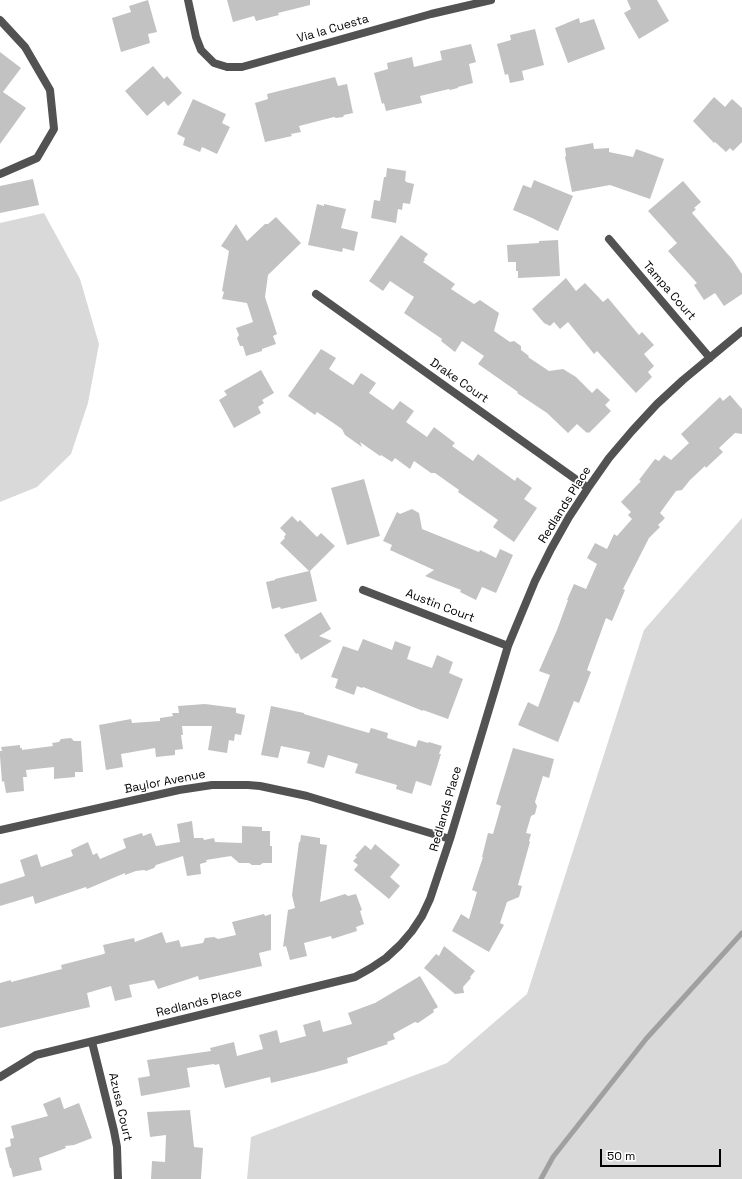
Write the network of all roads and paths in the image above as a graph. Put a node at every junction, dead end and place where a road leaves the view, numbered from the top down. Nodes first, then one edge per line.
1 (188, 0) edge
2 (491, 0) edge
3 (0, 20) edge
4 (0, 174) edge
5 (609, 239) dead end
6 (316, 294) dead end
7 (742, 331) edge
8 (710, 358) junction
9 (588, 488) junction
10 (363, 590) dead end
11 (508, 646) junction
12 (0, 830) edge
13 (450, 839) junction
14 (92, 1042) junction
15 (0, 1077) edge
16 (118, 1179) edge

1 - 2 street, Via la Cuesta
3 - 4 street
5 - 8 street, Tampa Court
6 - 9 street, Drake Court
7 - 8 street, Redlands Place
8 - 9 street, Redlands Place
9 - 11 street, Redlands Place
10 - 11 street, Austin Court
11 - 13 street, Redlands Place
12 - 13 street, Baylor Avenue
13 - 14 street, Redlands Place
14 - 15 street, Redlands Place
14 - 16 street, Azusa Court

